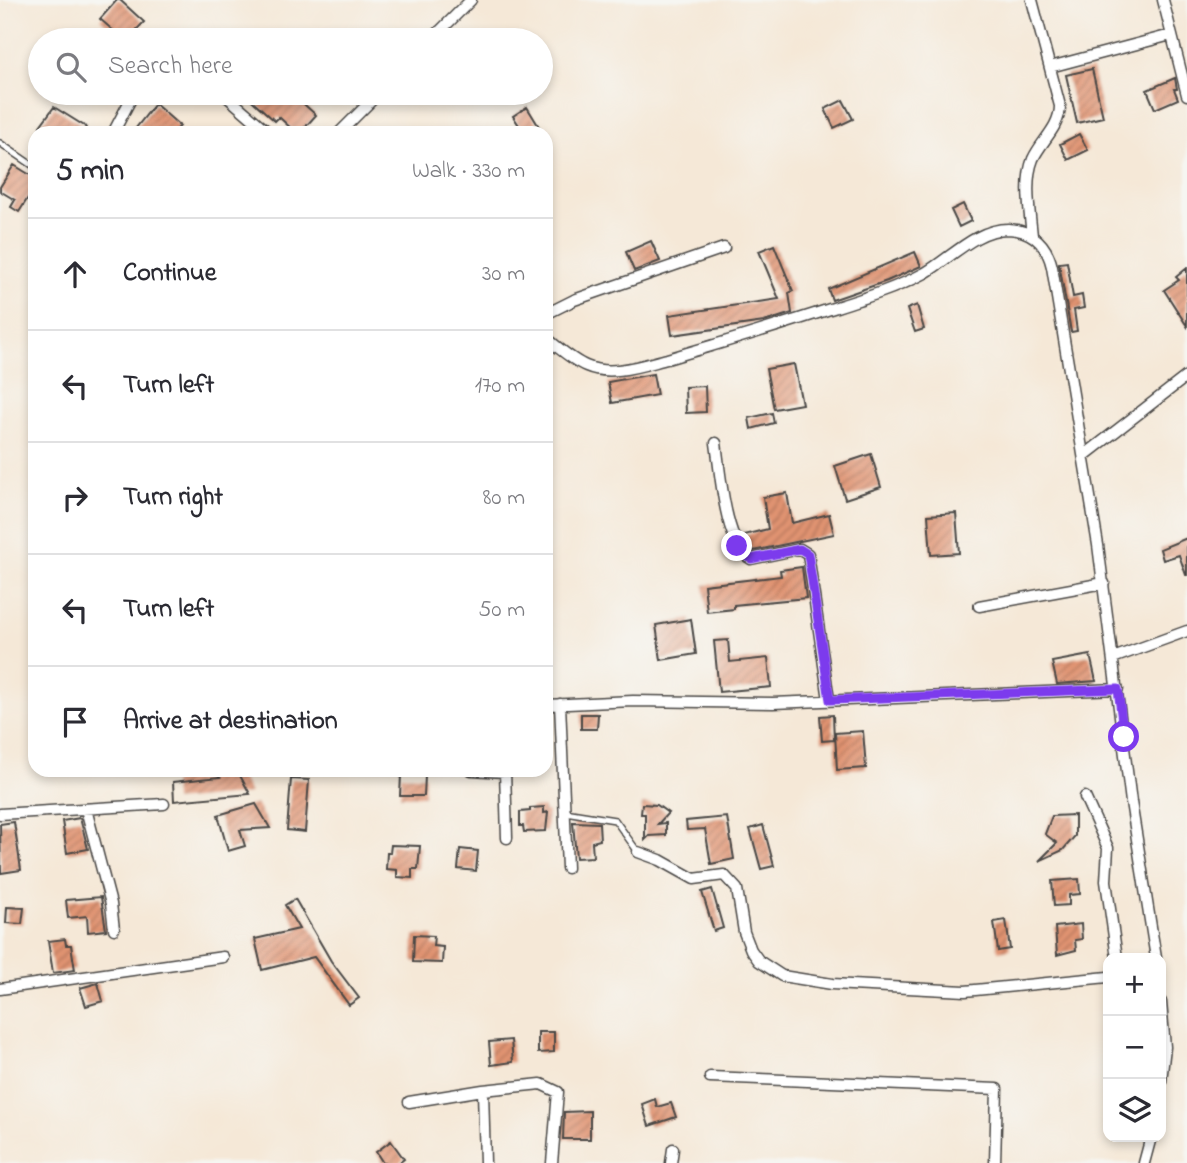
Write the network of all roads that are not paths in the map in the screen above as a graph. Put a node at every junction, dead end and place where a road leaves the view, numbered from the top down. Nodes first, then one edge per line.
1 (471, 0) edge
2 (1032, 0) edge
3 (1163, 0) edge
4 (443, 28) edge
5 (1171, 35) junction
6 (1050, 67) junction
7 (1187, 95) edge
8 (128, 105) edge
9 (237, 105) edge
10 (367, 105) edge
11 (117, 126) edge
12 (262, 126) edge
13 (346, 126) edge
14 (0, 143) edge
15 (28, 162) edge
16 (1032, 236) junction
17 (724, 248) dead end
18 (553, 310) edge
19 (553, 343) edge
20 (1187, 376) edge
21 (716, 443) dead end
22 (1084, 455) junction
23 (1104, 583) junction
24 (979, 606) dead end
25 (1187, 631) edge
26 (1113, 657) junction
27 (1118, 689) junction
28 (830, 700) junction
29 (553, 704) edge
30 (560, 704) junction
31 (504, 777) edge
32 (1085, 797) dead end
33 (163, 804) dead end
34 (86, 809) junction
35 (565, 812) junction
36 (0, 814) edge
37 (507, 838) dead end
38 (638, 852) joint
39 (568, 868) dead end
40 (114, 929) dead end
41 (1115, 953) edge
42 (1155, 953) edge
43 (223, 957) dead end
44 (1103, 977) edge
45 (0, 989) edge
46 (1162, 1016) edge
47 (710, 1077) dead end
48 (1161, 1079) edge
49 (483, 1090) junction
50 (409, 1102) dead end
51 (1150, 1142) edge
52 (673, 1149) dead end
53 (485, 1163) edge
54 (552, 1163) edge
55 (671, 1163) edge
56 (995, 1163) edge
57 (1144, 1163) edge

1 - 4 street
2 - 6 street
3 - 5 street
5 - 6 street
5 - 7 street
6 - 16 street
8 - 11 street
9 - 12 street
10 - 13 street
14 - 15 lane
16 - 19 street
16 - 22 street
17 - 18 street
20 - 22 street
21 - 28 street
22 - 23 street
23 - 24 street
23 - 26 street
25 - 26 street
26 - 27 street
27 - 28 street
27 - 42 street
28 - 30 street
29 - 30 street
30 - 35 street
31 - 37 street
32 - 41 street
33 - 34 street
34 - 36 street
34 - 40 street
35 - 38 lane
35 - 39 street
38 - 44 street
43 - 45 street
46 - 48 street
47 - 56 street
49 - 50 street
49 - 53 street
49 - 54 street
51 - 57 street
52 - 55 street

